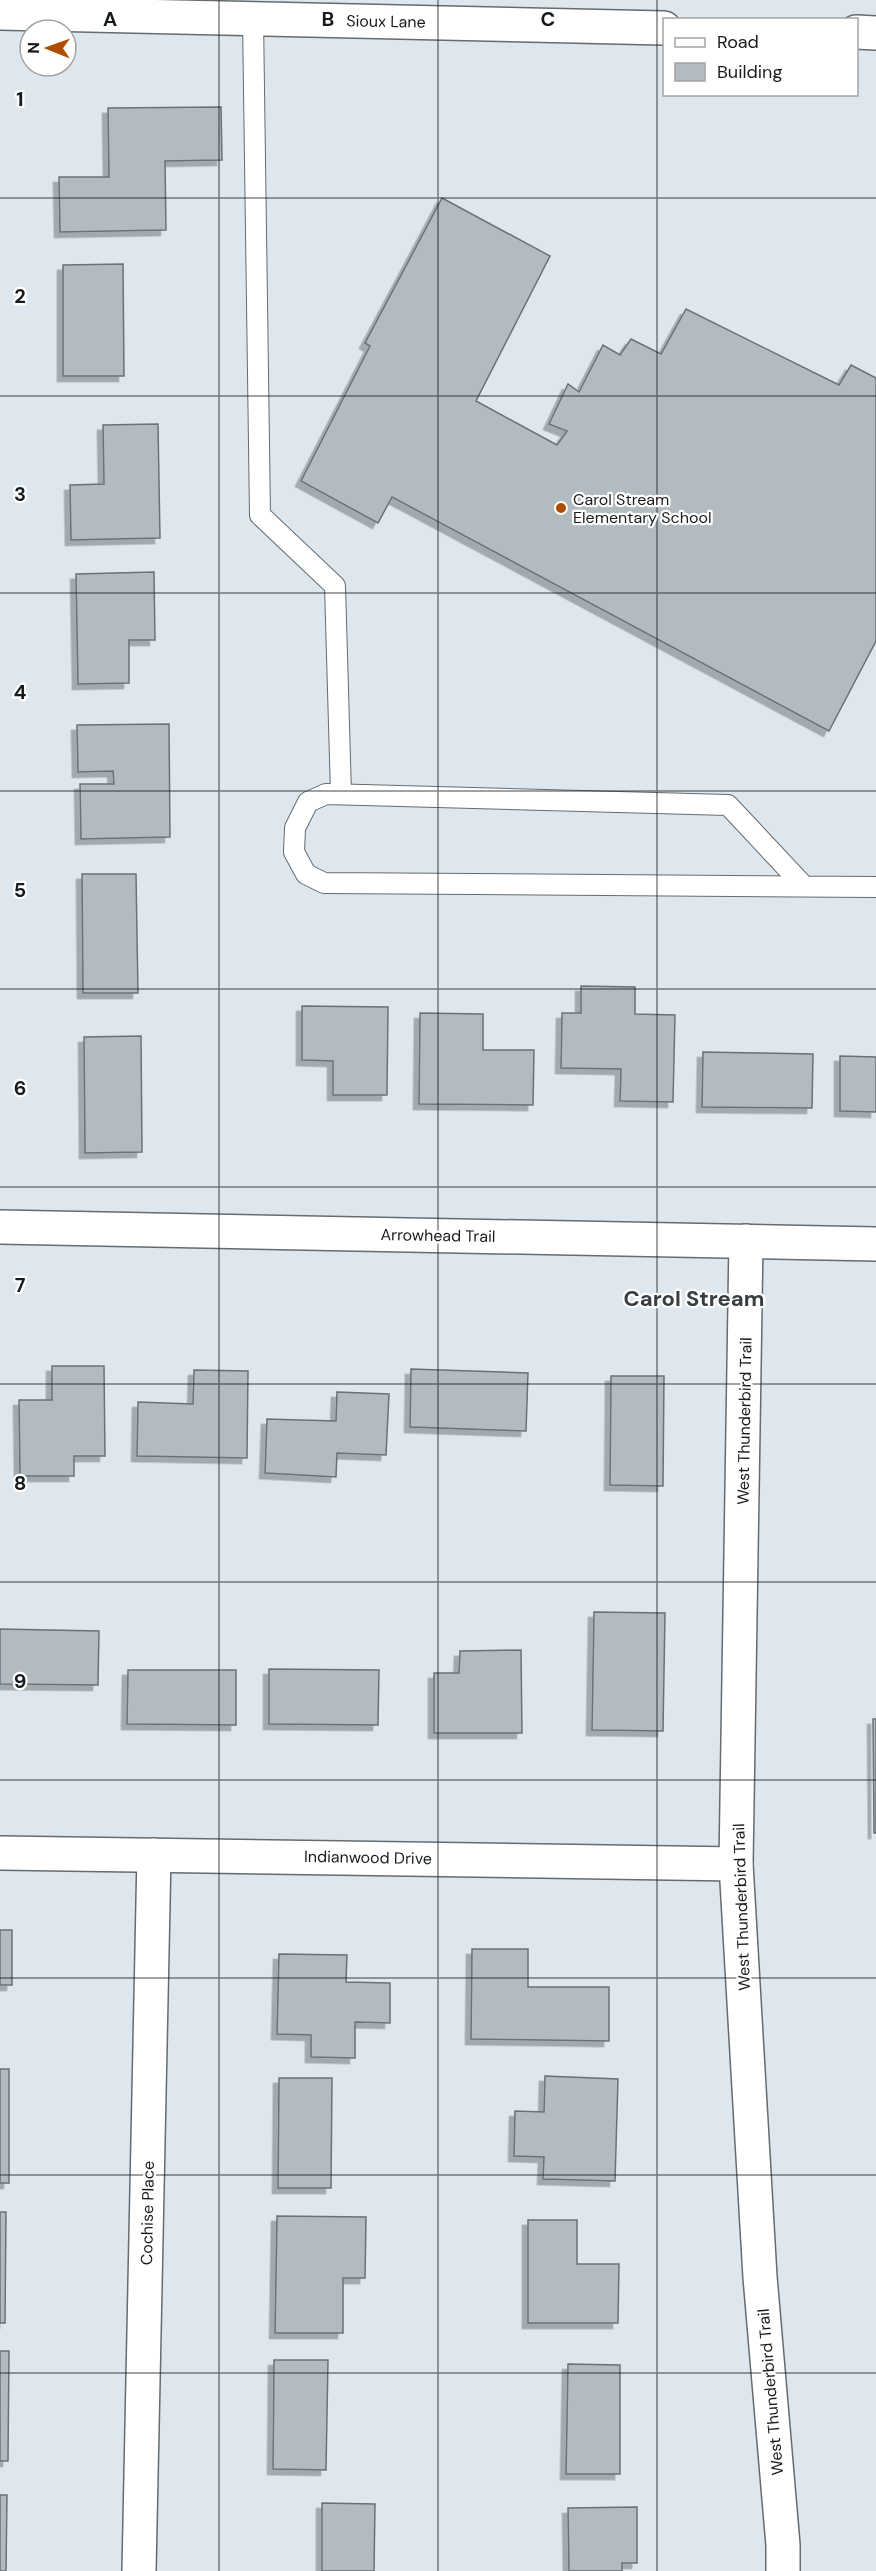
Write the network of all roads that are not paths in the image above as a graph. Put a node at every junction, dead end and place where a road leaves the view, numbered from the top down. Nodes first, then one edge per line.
1 (0, 13) edge
2 (253, 18) junction
3 (663, 28) edge
4 (858, 32) edge
5 (876, 33) edge
6 (341, 794) junction
7 (802, 884) junction
8 (876, 887) edge
9 (0, 1227) edge
10 (747, 1241) junction
11 (876, 1244) edge
12 (0, 1853) edge
13 (154, 1855) junction
14 (736, 1863) junction
15 (139, 2571) edge
16 (783, 2571) edge

1 - 2 street, Sioux Lane
2 - 3 street, Sioux Lane
2 - 6 lane
4 - 5 street
6 - 7 lane
6 - 7 lane
7 - 8 lane
9 - 10 street, Arrowhead Trail
10 - 11 street, Arrowhead Trail
10 - 14 street, West Thunderbird Trail
12 - 13 street, Indianwood Drive
13 - 14 street, Indianwood Drive
13 - 15 street, Cochise Place
14 - 16 street, West Thunderbird Trail

